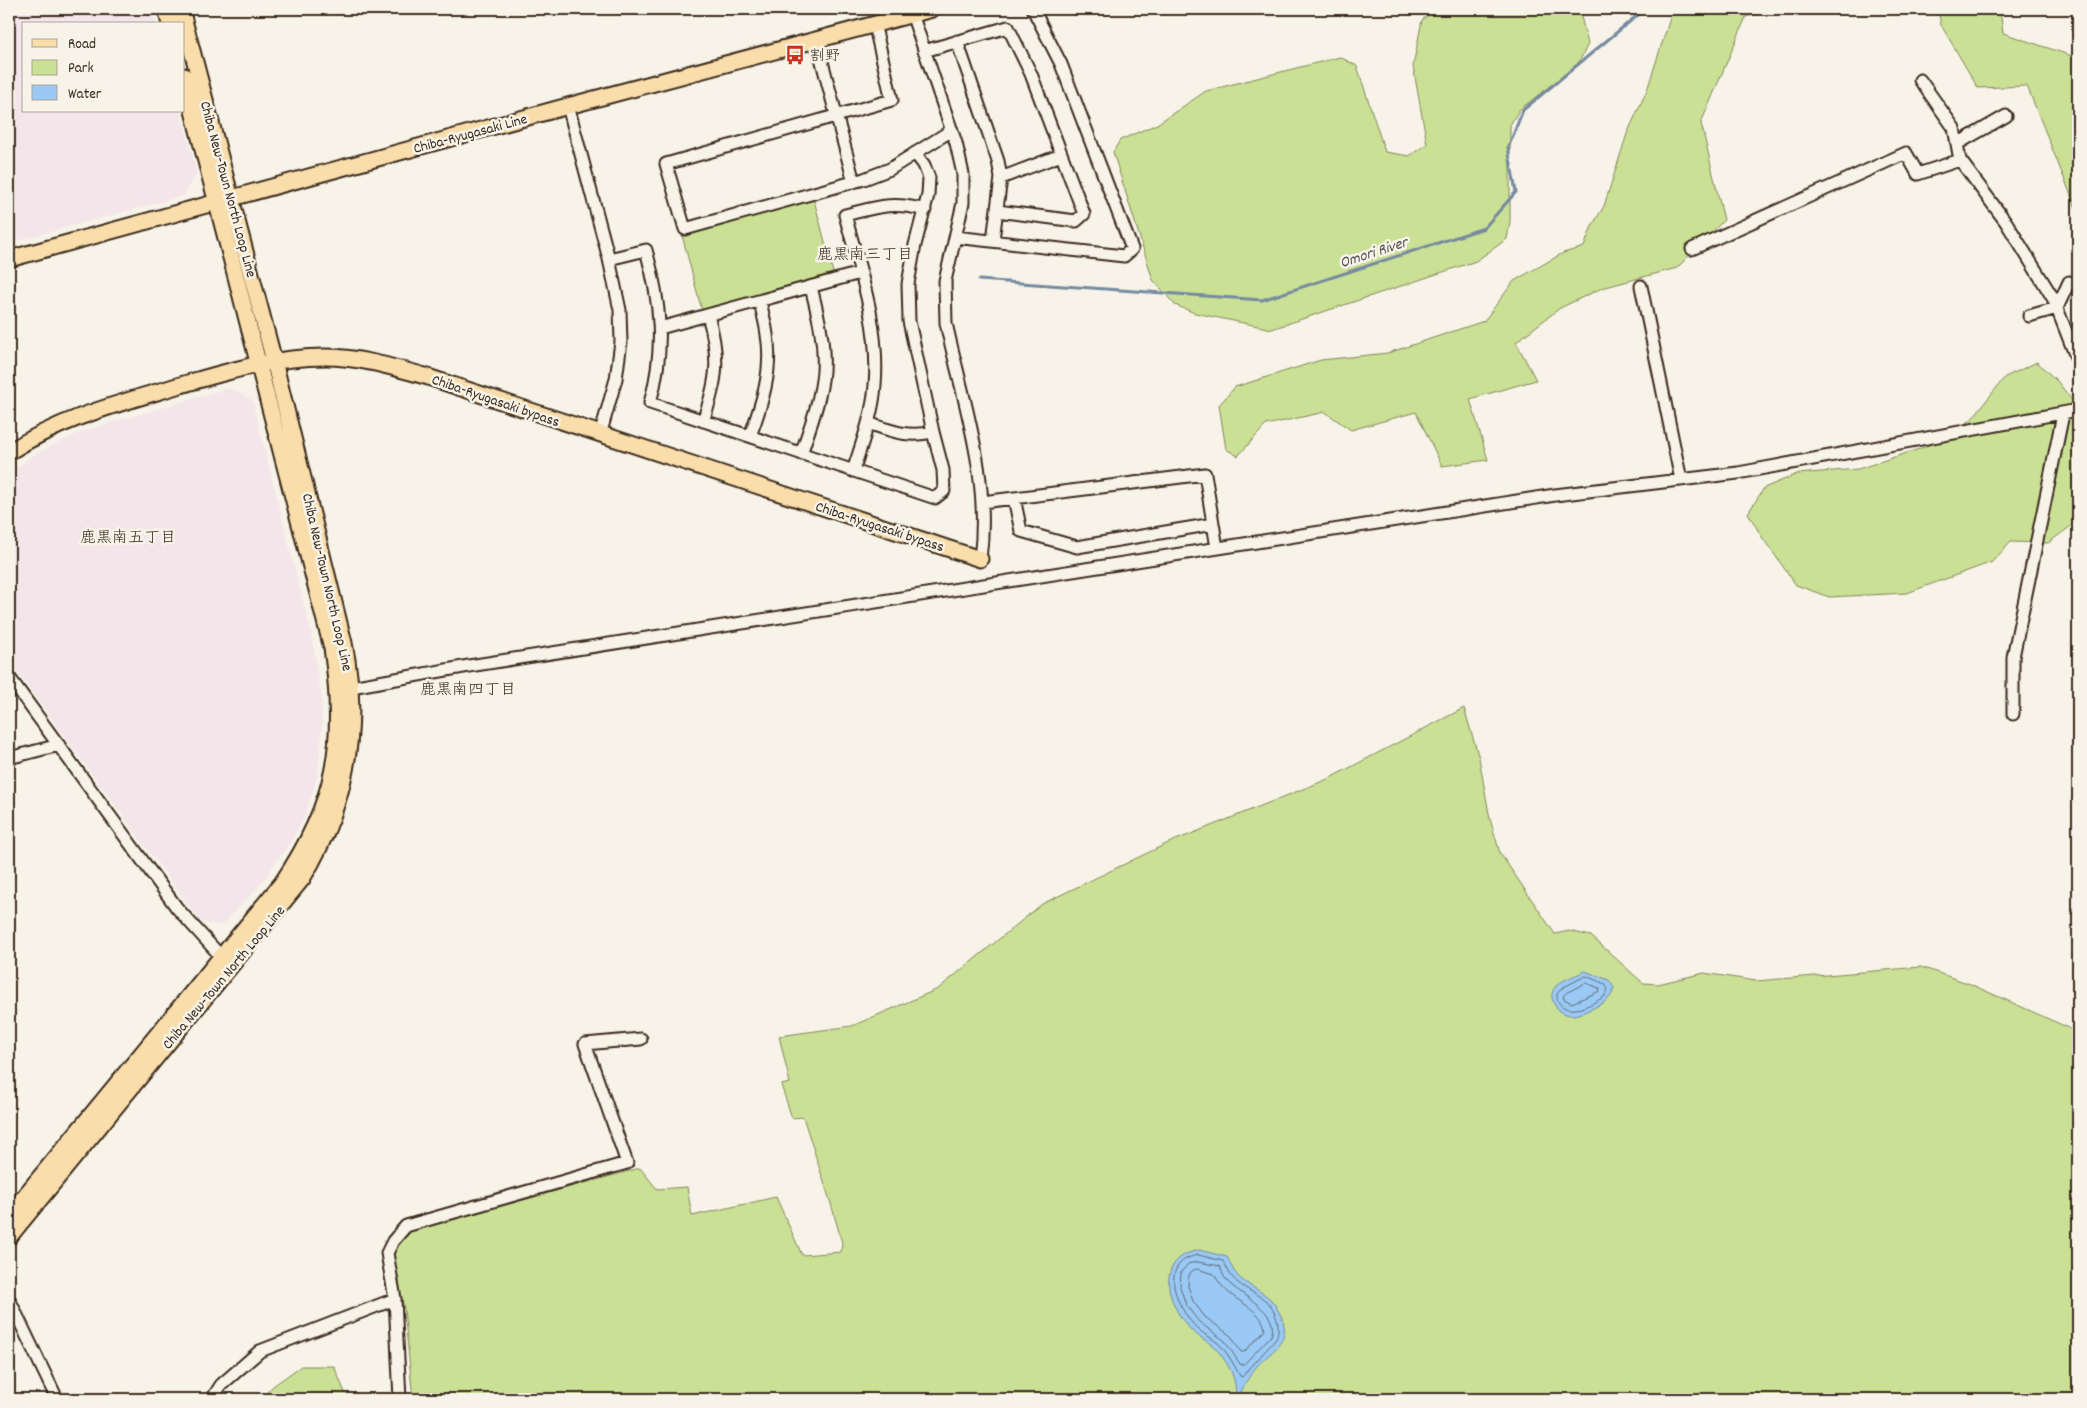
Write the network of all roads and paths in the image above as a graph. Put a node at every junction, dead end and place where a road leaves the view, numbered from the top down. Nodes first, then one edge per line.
1 (166, 9) edge
2 (181, 9) edge
3 (932, 9) edge
4 (1033, 9) edge
5 (912, 14) junction
6 (169, 22) edge
7 (184, 22) edge
8 (874, 23) junction
9 (185, 27) edge
10 (816, 39) junction
11 (957, 41) junction
12 (924, 51) junction
13 (185, 79) edge
14 (1920, 80) dead end
15 (568, 106) junction
16 (836, 116) junction
17 (2006, 116) dead end
18 (952, 130) junction
19 (1957, 144) junction
20 (916, 153) junction
21 (1061, 155) junction
22 (1960, 160) junction
23 (1001, 178) junction
24 (854, 182) junction
25 (224, 200) junction
26 (925, 210) junction
27 (997, 211) junction
28 (955, 237) junction
29 (993, 240) junction
30 (1692, 249) dead end
31 (9, 259) edge
32 (609, 259) junction
33 (860, 273) junction
34 (2069, 282) dead end
35 (1641, 286) dead end
36 (811, 287) junction
37 (760, 301) junction
38 (2057, 308) junction
39 (708, 315) junction
40 (2029, 316) dead end
41 (660, 328) junction
42 (267, 362) junction
43 (2078, 362) edge
44 (2078, 410) edge
45 (2063, 414) junction
46 (703, 421) junction
47 (868, 423) junction
48 (933, 432) junction
49 (600, 435) junction
50 (750, 436) junction
51 (9, 452) edge
52 (802, 454) junction
53 (853, 471) junction
54 (1681, 480) junction
55 (1014, 498) junction
56 (982, 502) junction
57 (1213, 524) junction
58 (1217, 548) junction
59 (980, 559) joint
60 (9, 677) edge
61 (351, 687) junction
62 (2013, 714) dead end
63 (59, 745) junction
64 (9, 758) edge
65 (226, 962) junction
66 (641, 1039) dead end
67 (9, 1215) edge
68 (9, 1237) edge
69 (9, 1299) edge
70 (395, 1299) junction
71 (57, 1399) edge
72 (212, 1399) edge
73 (400, 1399) edge

1 - 6 main road
2 - 7 main road, Chiba New-Town North Loop Line
3 - 5 main road, Chiba-Ryugasaki Line
4 - 29 street
5 - 8 main road, Chiba-Ryugasaki Line
5 - 12 street
8 - 10 main road, Chiba-Ryugasaki Line
8 - 16 street
9 - 25 main road, Chiba New-Town North Loop Line
10 - 15 main road, Chiba-Ryugasaki Line
10 - 16 street
11 - 12 street
11 - 21 street
11 - 23 street
12 - 18 street
13 - 25 main road, Chiba New-Town North Loop Line
14 - 19 street
15 - 25 main road, Chiba-Ryugasaki Line
15 - 32 street
16 - 24 street
16 - 24 street
17 - 19 street
18 - 20 street
18 - 28 street
19 - 22 street
20 - 24 street
20 - 26 street
21 - 23 street
21 - 27 street
22 - 30 street
22 - 38 street
23 - 27 street
25 - 31 main road, Chiba-Ryugasaki Line
25 - 42 main road, Chiba New-Town North Loop Line
26 - 33 street
26 - 48 street
27 - 29 street
28 - 29 street
28 - 56 street
32 - 41 street
32 - 49 street
33 - 36 street
33 - 47 street
34 - 38 street
35 - 54 street
36 - 37 street
36 - 52 street
37 - 39 street
37 - 50 street
38 - 40 street
38 - 43 street
39 - 41 street
39 - 46 street
41 - 46 street
42 - 49 main road, Chiba-Ryugasaki bypass
42 - 51 main road, Chiba-Ryugasaki bypass
42 - 61 main road, Chiba New-Town North Loop Line
42 - 65 main road, Chiba New-Town North Loop Line
44 - 45 street
45 - 54 street
45 - 62 street
46 - 50 street
47 - 48 street
47 - 53 street
48 - 53 street
49 - 59 main road, Chiba-Ryugasaki bypass
50 - 52 street
52 - 53 street
54 - 58 street
55 - 56 street
55 - 57 street
55 - 57 street
56 - 59 street
57 - 58 street
58 - 61 street
60 - 63 street
61 - 65 main road, Chiba New-Town North Loop Line
63 - 64 street
63 - 65 street
65 - 67 main road, Chiba New-Town North Loop Line
65 - 68 main road, Chiba New-Town North Loop Line
66 - 70 street
69 - 71 street
70 - 72 street
70 - 73 street

